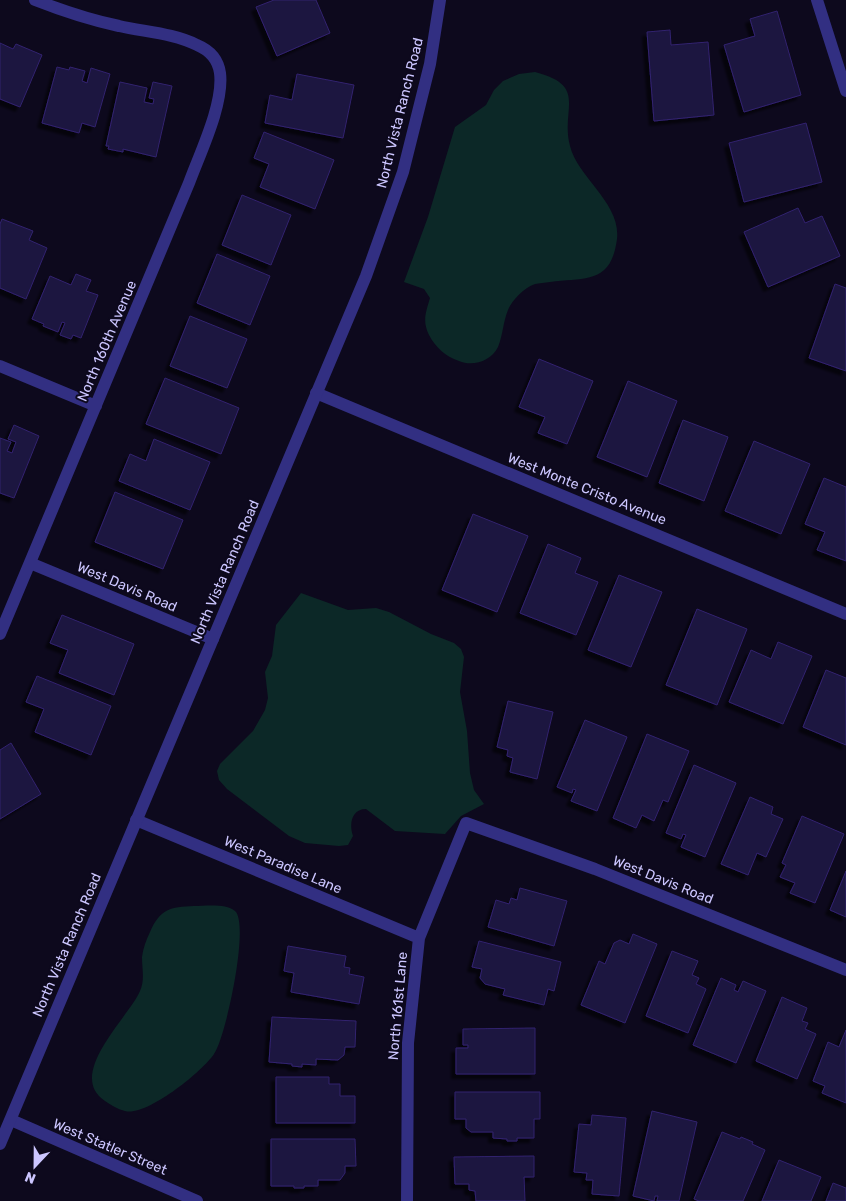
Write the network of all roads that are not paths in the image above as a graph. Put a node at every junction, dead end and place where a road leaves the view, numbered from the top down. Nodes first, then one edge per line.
1 (35, 0) edge
2 (440, 0) edge
3 (817, 0) edge
4 (846, 91) edge
5 (0, 366) edge
6 (316, 393) junction
7 (96, 406) junction
8 (30, 563) junction
9 (846, 614) edge
10 (0, 634) edge
11 (213, 639) junction
12 (136, 820) junction
13 (466, 823) joint
14 (419, 938) junction
15 (846, 970) edge
16 (11, 1120) junction
17 (0, 1144) edge
18 (197, 1201) edge
19 (407, 1201) edge

1 - 7 street, North 160th Avenue
2 - 6 street, North Vista Ranch Road
3 - 4 street
5 - 7 street
6 - 9 street, West Monte Cristo Avenue
6 - 11 street, North Vista Ranch Road
7 - 8 street, North 160th Avenue
8 - 10 street, North 160th Avenue
8 - 11 street, West Davis Road
11 - 12 street, North Vista Ranch Road
12 - 14 street, West Paradise Lane
12 - 16 street, North Vista Ranch Road
13 - 14 street, North 161st Lane
13 - 15 street, West Davis Road
14 - 19 street, North 161st Lane
16 - 17 street, North Vista Ranch Road
16 - 18 street, West Statler Street

